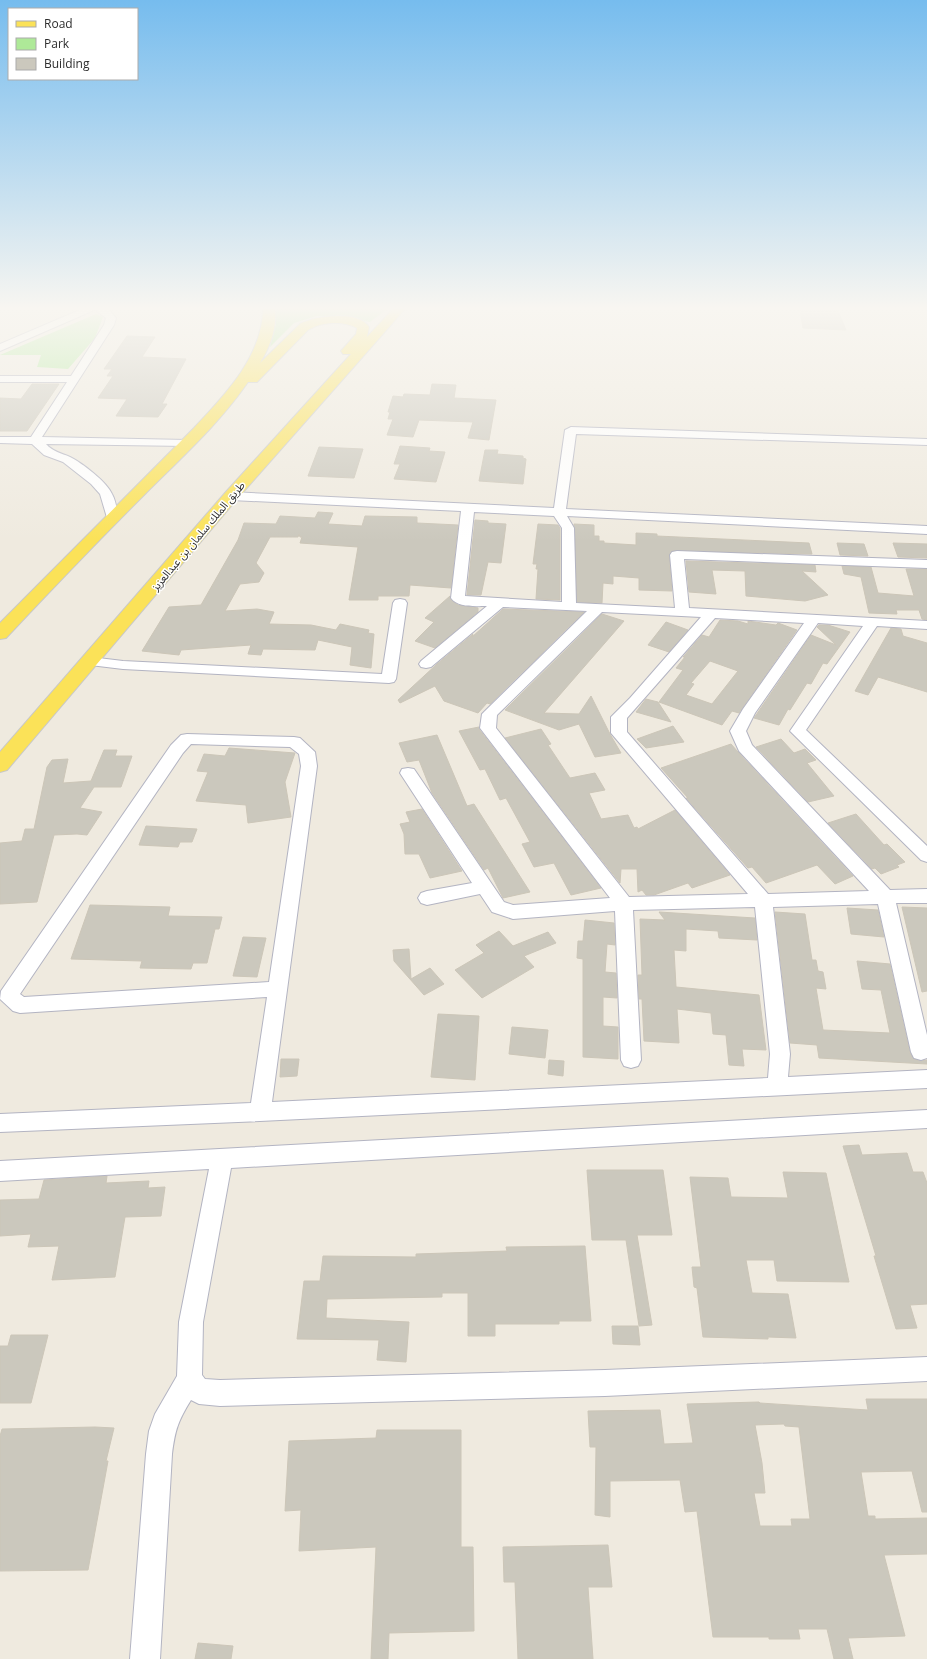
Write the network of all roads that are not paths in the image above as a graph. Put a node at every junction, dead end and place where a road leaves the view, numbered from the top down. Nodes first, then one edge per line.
1 (69, 386) edge
2 (237, 386) edge
3 (245, 386) edge
4 (329, 388) edge
5 (203, 428) junction
6 (0, 440) edge
7 (35, 440) junction
8 (927, 442) edge
9 (187, 443) junction
10 (231, 496) junction
11 (468, 508) junction
12 (559, 513) junction
13 (112, 518) junction
14 (927, 530) edge
15 (927, 564) edge
16 (400, 603) dead end
17 (500, 603) junction
18 (569, 606) junction
19 (598, 608) junction
20 (682, 612) junction
21 (710, 614) junction
22 (814, 619) junction
23 (873, 622) junction
24 (927, 625) edge
25 (0, 634) edge
26 (90, 661) junction
27 (426, 664) dead end
28 (0, 765) edge
29 (408, 773) dead end
30 (927, 856) edge
31 (485, 887) junction
32 (927, 896) edge
33 (885, 897) junction
34 (427, 898) dead end
35 (763, 900) junction
36 (624, 904) junction
37 (277, 989) junction
38 (4, 1001) edge
39 (921, 1052) dead end
40 (631, 1060) dead end
41 (927, 1079) edge
42 (777, 1087) junction
43 (260, 1112) junction
44 (927, 1119) edge
45 (0, 1123) edge
46 (222, 1158) junction
47 (0, 1170) edge
48 (927, 1369) edge
49 (189, 1379) junction
50 (145, 1659) edge

1 - 7 street
2 - 5 main road
3 - 5 main road
4 - 10 main road, طريق الملك سلمان بن عبدالعزيز
5 - 9 main road
6 - 7 street
7 - 9 street
7 - 13 street
8 - 12 street
9 - 13 main road
10 - 11 street
10 - 26 main road, طريق الملك سلمان بن عبدالعزيز
11 - 12 street
11 - 17 street
12 - 14 street
12 - 18 street
13 - 25 main road
15 - 20 street
16 - 26 street
17 - 18 street
17 - 27 street
18 - 19 street
19 - 20 street
19 - 36 street
20 - 21 street
21 - 22 street
21 - 35 street
22 - 23 street
22 - 33 street
23 - 24 street
23 - 30 street
26 - 28 main road, طريق الملك سلمان بن عبدالعزيز
29 - 31 street
31 - 34 street
31 - 36 street
32 - 33 street
33 - 35 street
33 - 39 street
35 - 36 street
35 - 42 street
36 - 40 street
37 - 38 street
37 - 38 street
37 - 43 street
41 - 42 street
42 - 43 street
43 - 45 street
44 - 46 street
46 - 47 street
46 - 49 street
48 - 49 street
49 - 50 street

